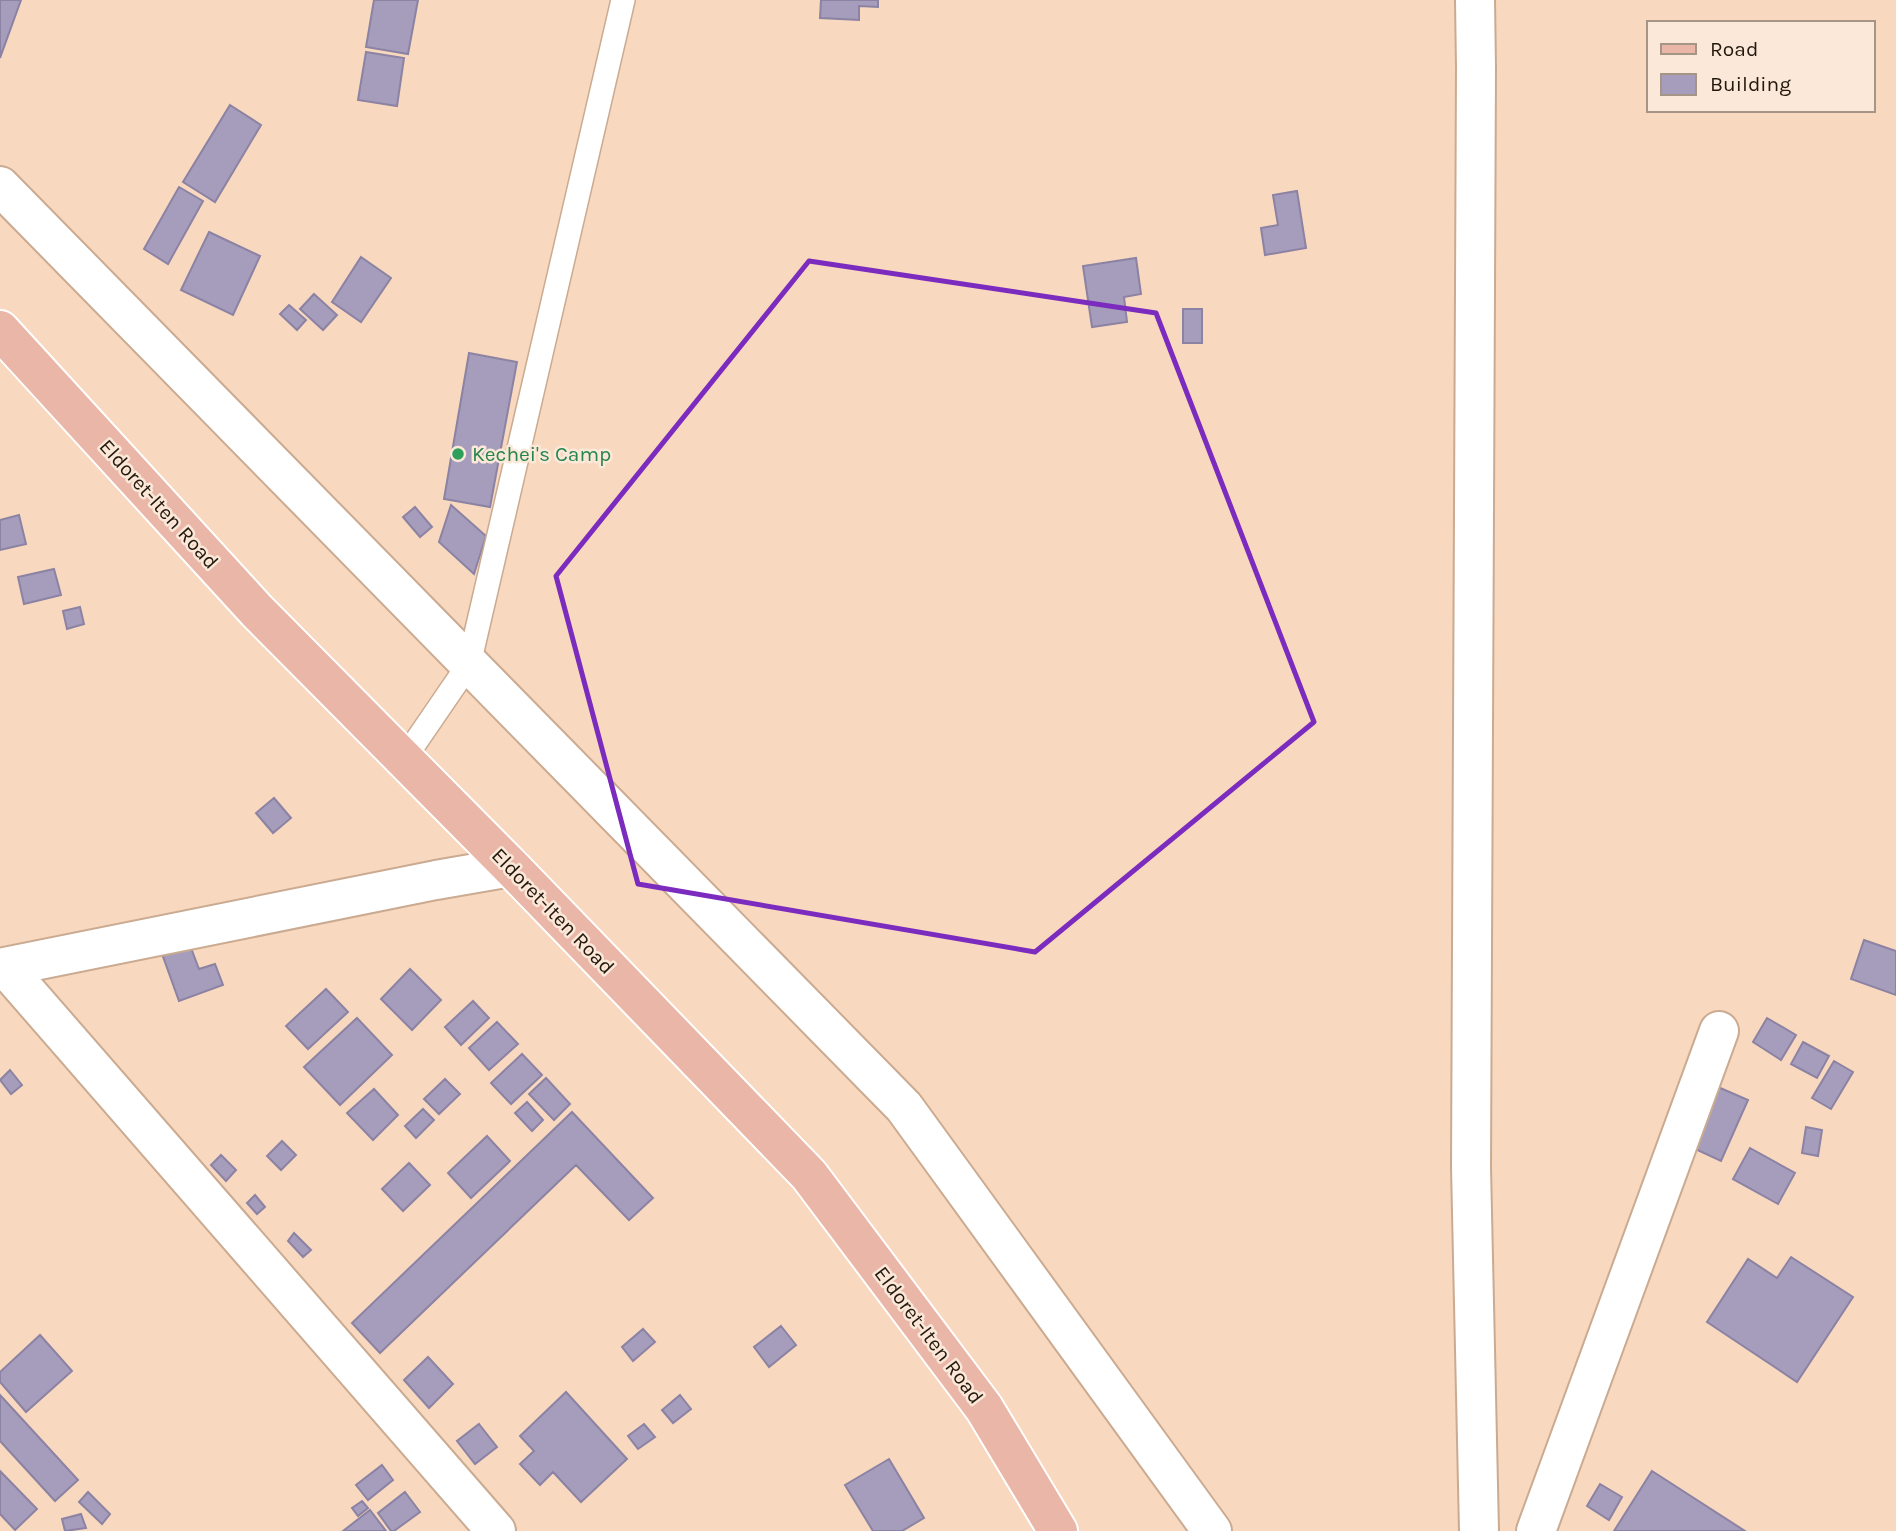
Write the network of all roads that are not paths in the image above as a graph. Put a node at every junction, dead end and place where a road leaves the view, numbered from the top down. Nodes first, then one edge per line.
1 (624, 0) edge
2 (1475, 0) edge
3 (0, 186) edge
4 (0, 330) edge
5 (469, 664) junction
6 (404, 759) junction
7 (511, 867) junction
8 (2, 968) edge
9 (1719, 1031) dead end
10 (496, 1531) edge
11 (1058, 1531) edge
12 (1212, 1531) edge
13 (1479, 1531) edge
14 (1536, 1531) edge

1 - 5 lane
2 - 13 street
3 - 5 street
4 - 6 main road, Eldoret-Iten Road
5 - 6 lane
5 - 12 street
6 - 7 main road, Eldoret-Iten Road
7 - 8 street
7 - 11 main road, Eldoret-Iten Road
8 - 10 street
9 - 14 street

